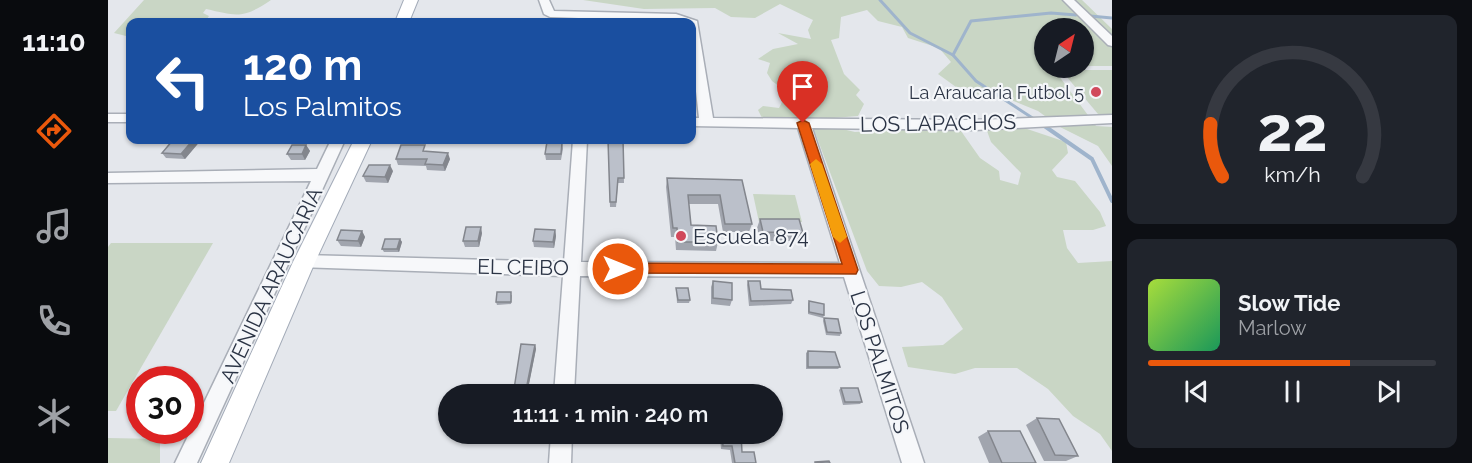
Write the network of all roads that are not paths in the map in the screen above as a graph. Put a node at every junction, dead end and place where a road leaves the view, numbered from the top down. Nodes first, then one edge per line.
1 (411, 0) edge
2 (544, 0) edge
3 (1068, 0) edge
4 (404, 18) edge
5 (549, 18) edge
6 (657, 18) edge
7 (679, 18) edge
8 (1112, 42) edge
9 (696, 69) edge
10 (108, 118) edge
11 (126, 118) edge
12 (1112, 119) edge
13 (696, 123) edge
14 (706, 123) junction
15 (803, 123) junction
16 (336, 144) edge
17 (361, 144) edge
18 (580, 144) edge
19 (323, 174) junction
20 (108, 178) edge
21 (304, 262) junction
22 (572, 269) junction
23 (851, 270) junction
24 (565, 384) edge
25 (561, 444) edge
26 (186, 463) edge
27 (216, 463) edge
28 (560, 463) edge
29 (913, 463) edge

1 - 4 main road
2 - 5 street
3 - 8 street
6 - 7 street
9 - 14 street
10 - 11 street
12 - 15 street, LOS LAPACHOS
13 - 14 street, LOS LAPACHOS
14 - 15 street, LOS LAPACHOS
15 - 23 street, LOS PALMITOS
16 - 19 street, AVENIDA ARAUCARIA
17 - 21 main road, AVENIDA ARAUCARIA
18 - 22 street
19 - 20 street
19 - 26 street, AVENIDA ARAUCARIA
21 - 22 street, EL CEIBO
21 - 27 main road, AVENIDA ARAUCARIA
22 - 23 street, EL CEIBO
22 - 24 street
23 - 29 street, LOS PALMITOS
25 - 28 street

